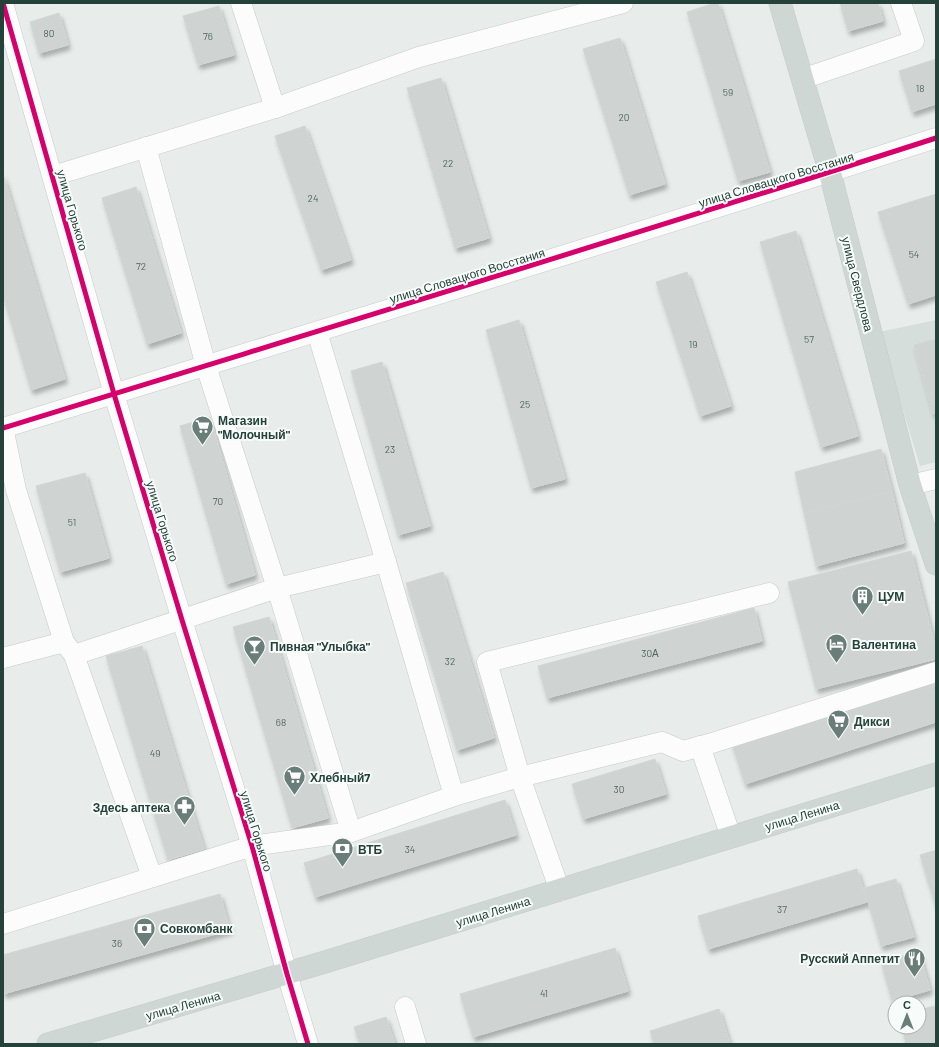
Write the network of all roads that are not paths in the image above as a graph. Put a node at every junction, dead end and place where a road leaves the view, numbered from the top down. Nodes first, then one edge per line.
1 (3, 3) edge
2 (241, 3) edge
3 (623, 3) edge
4 (780, 3) edge
5 (901, 3) edge
6 (802, 79) junction
7 (275, 108) junction
8 (936, 138) edge
9 (146, 147) junction
10 (830, 173) junction
11 (52, 176) junction
12 (317, 332) junction
13 (206, 366) junction
14 (114, 394) junction
15 (3, 428) edge
16 (936, 479) edge
17 (910, 485) junction
18 (386, 562) junction
19 (936, 564) edge
20 (277, 588) junction
21 (769, 593) dead end
22 (182, 620) junction
23 (69, 649) junction
24 (3, 658) edge
25 (936, 672) edge
26 (700, 746) junction
27 (936, 774) edge
28 (520, 777) junction
29 (454, 796) junction
30 (351, 832) junction
31 (730, 837) junction
32 (252, 846) junction
33 (152, 877) junction
34 (560, 890) junction
35 (3, 924) edge
36 (287, 974) junction
37 (405, 1007) dead end
38 (48, 1044) edge
39 (308, 1044) edge
40 (416, 1044) edge

1 - 11 street, улица Горького
2 - 7 street
3 - 7 street
4 - 6 main road, улица Свердлова
5 - 6 street
6 - 10 main road, улица Свердлова
7 - 9 street
8 - 10 street, улица Словацкого Восстания
9 - 11 street
9 - 13 street
10 - 12 street, улица Словацкого Восстания
10 - 17 main road, улица Свердлова
11 - 14 street, улица Горького
12 - 13 street, улица Словацкого Восстания
12 - 18 street
13 - 14 street, улица Словацкого Восстания
13 - 20 street
14 - 15 street, улица Словацкого Восстания
14 - 22 street, улица Горького
15 - 23 street
16 - 17 street
17 - 19 main road, улица Свердлова
18 - 20 street
18 - 29 street
20 - 22 street
20 - 30 street
21 - 28 street
22 - 23 street
22 - 32 street, улица Горького
23 - 24 street
23 - 33 street
25 - 26 street
26 - 28 street
26 - 31 street
27 - 31 main road, улица Ленина
28 - 29 street
28 - 34 street
29 - 30 street
30 - 32 street
31 - 34 main road, улица Ленина
32 - 33 street
32 - 36 street, улица Горького
33 - 35 street
34 - 36 main road, улица Ленина
36 - 38 main road, улица Ленина
36 - 39 street, улица Горького
37 - 40 street

